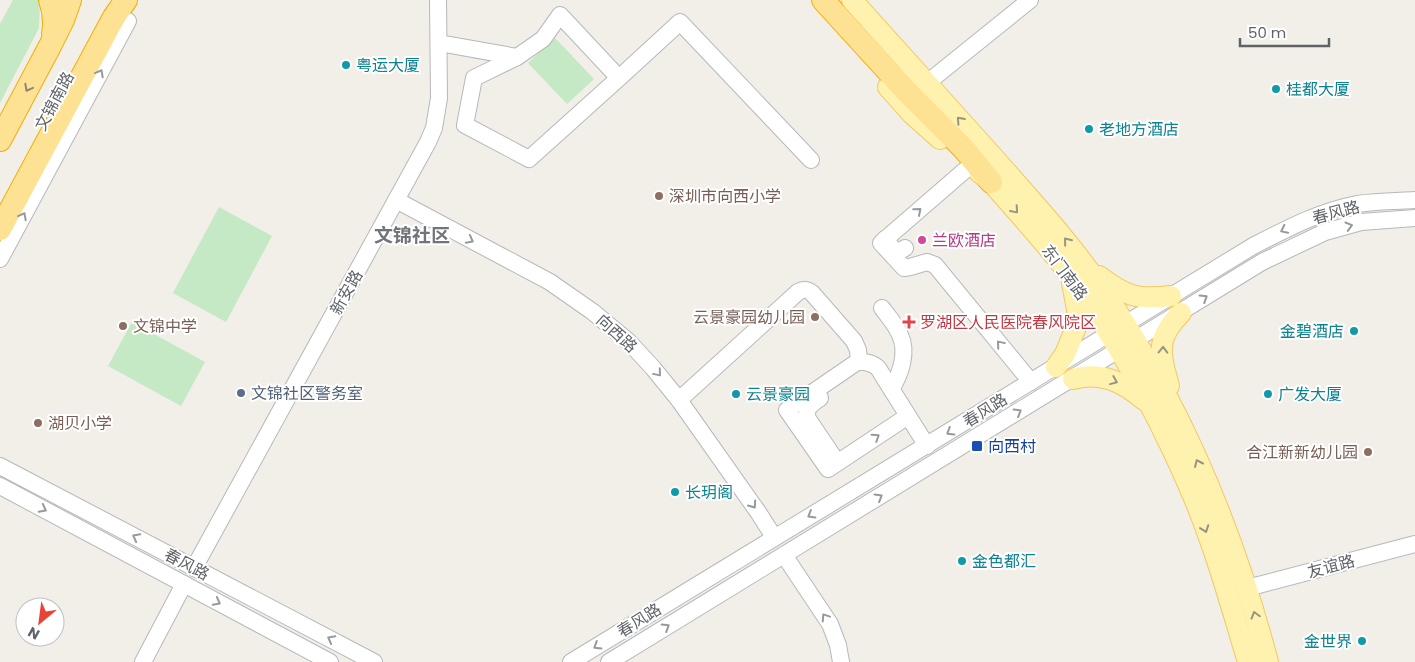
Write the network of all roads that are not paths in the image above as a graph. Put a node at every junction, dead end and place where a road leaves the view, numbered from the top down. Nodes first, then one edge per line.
1 (50, 0) edge
2 (70, 0) edge
3 (109, 0) edge
4 (438, 0) edge
5 (810, 0) edge
6 (823, 0) edge
7 (852, 0) edge
8 (1030, 0) edge
9 (127, 10) edge
10 (439, 43) junction
11 (51, 44) junction
12 (517, 58) junction
13 (619, 78) junction
14 (917, 87) junction
15 (0, 140) edge
16 (811, 160) dead end
17 (971, 165) junction
18 (991, 182) junction
19 (396, 200) junction
20 (1415, 200) edge
21 (3, 214) edge
22 (1415, 218) edge
23 (885, 239) junction
24 (905, 248) dead end
25 (0, 259) edge
26 (1079, 273) junction
27 (1176, 304) junction
28 (882, 308) dead end
29 (1122, 337) junction
30 (859, 362) junction
31 (1056, 367) junction
32 (878, 368) junction
33 (835, 375) junction
34 (1073, 379) junction
35 (1031, 382) junction
36 (891, 389) junction
37 (820, 398) dead end
38 (679, 400) junction
39 (1149, 404) junction
40 (1176, 414) junction
41 (908, 416) junction
42 (927, 446) junction
43 (837, 462) junction
44 (0, 466) edge
45 (0, 486) edge
46 (774, 537) junction
47 (1415, 544) edge
48 (784, 555) junction
49 (194, 568) junction
50 (184, 584) junction
51 (1247, 588) junction
52 (143, 662) edge
53 (330, 662) edge
54 (374, 662) edge
55 (571, 662) edge
56 (610, 662) edge
57 (841, 662) edge
58 (1248, 662) edge
59 (1268, 662) edge

1 - 11 highway
2 - 11 highway, 文锦南路
3 - 21 highway, 文锦南路
4 - 10 street, 新安路
5 - 17 main road, 东门南路
6 - 14 highway
7 - 14 main road, 东门南路
8 - 14 street
9 - 21 highway
25 -> 9 street
10 - 12 street
10 - 19 street, 新安路
11 -> 15 highway, 文锦南路
12 - 13 street
12 - 13 street
13 - 16 street
14 - 18 highway
26 -> 14 main road, 东门南路
17 - 18 main road, 东门南路
23 -> 17 street
18 -> 26 main road, 东门南路
19 -> 38 street, 向西路
19 - 49 street, 新安路
20 -> 27 street, 春风路
27 -> 22 street, 春风路
23 - 24 street
35 -> 23 street
26 - 27 main road
26 - 29 main road, 东门南路
26 - 31 main road
27 - 29 street, 春风路
40 -> 27 main road
28 - 36 street
29 - 31 street, 春风路
29 - 34 street, 春风路
29 - 39 main road, 东门南路
29 - 40 main road, 东门南路
30 - 32 street
30 - 33 street
30 - 38 street
31 - 35 street, 春风路
32 - 33 street
32 - 36 street
33 - 43 street
34 -> 39 main road
48 -> 34 street, 春风路
35 -> 42 street, 春风路
36 - 41 street
37 - 43 street
38 -> 46 street, 向西路
39 -> 58 main road, 东门南路
51 -> 40 main road, 东门南路
41 - 42 street
43 -> 41 street
42 -> 46 street, 春风路
49 -> 44 street, 春风路
45 -> 50 street, 春风路
46 -> 55 street, 春风路
47 - 51 street, 友谊路
56 -> 48 street, 春风路
57 -> 48 street
54 -> 49 street, 春风路
50 - 52 street
50 -> 53 street, 春风路
59 -> 51 main road, 东门南路

